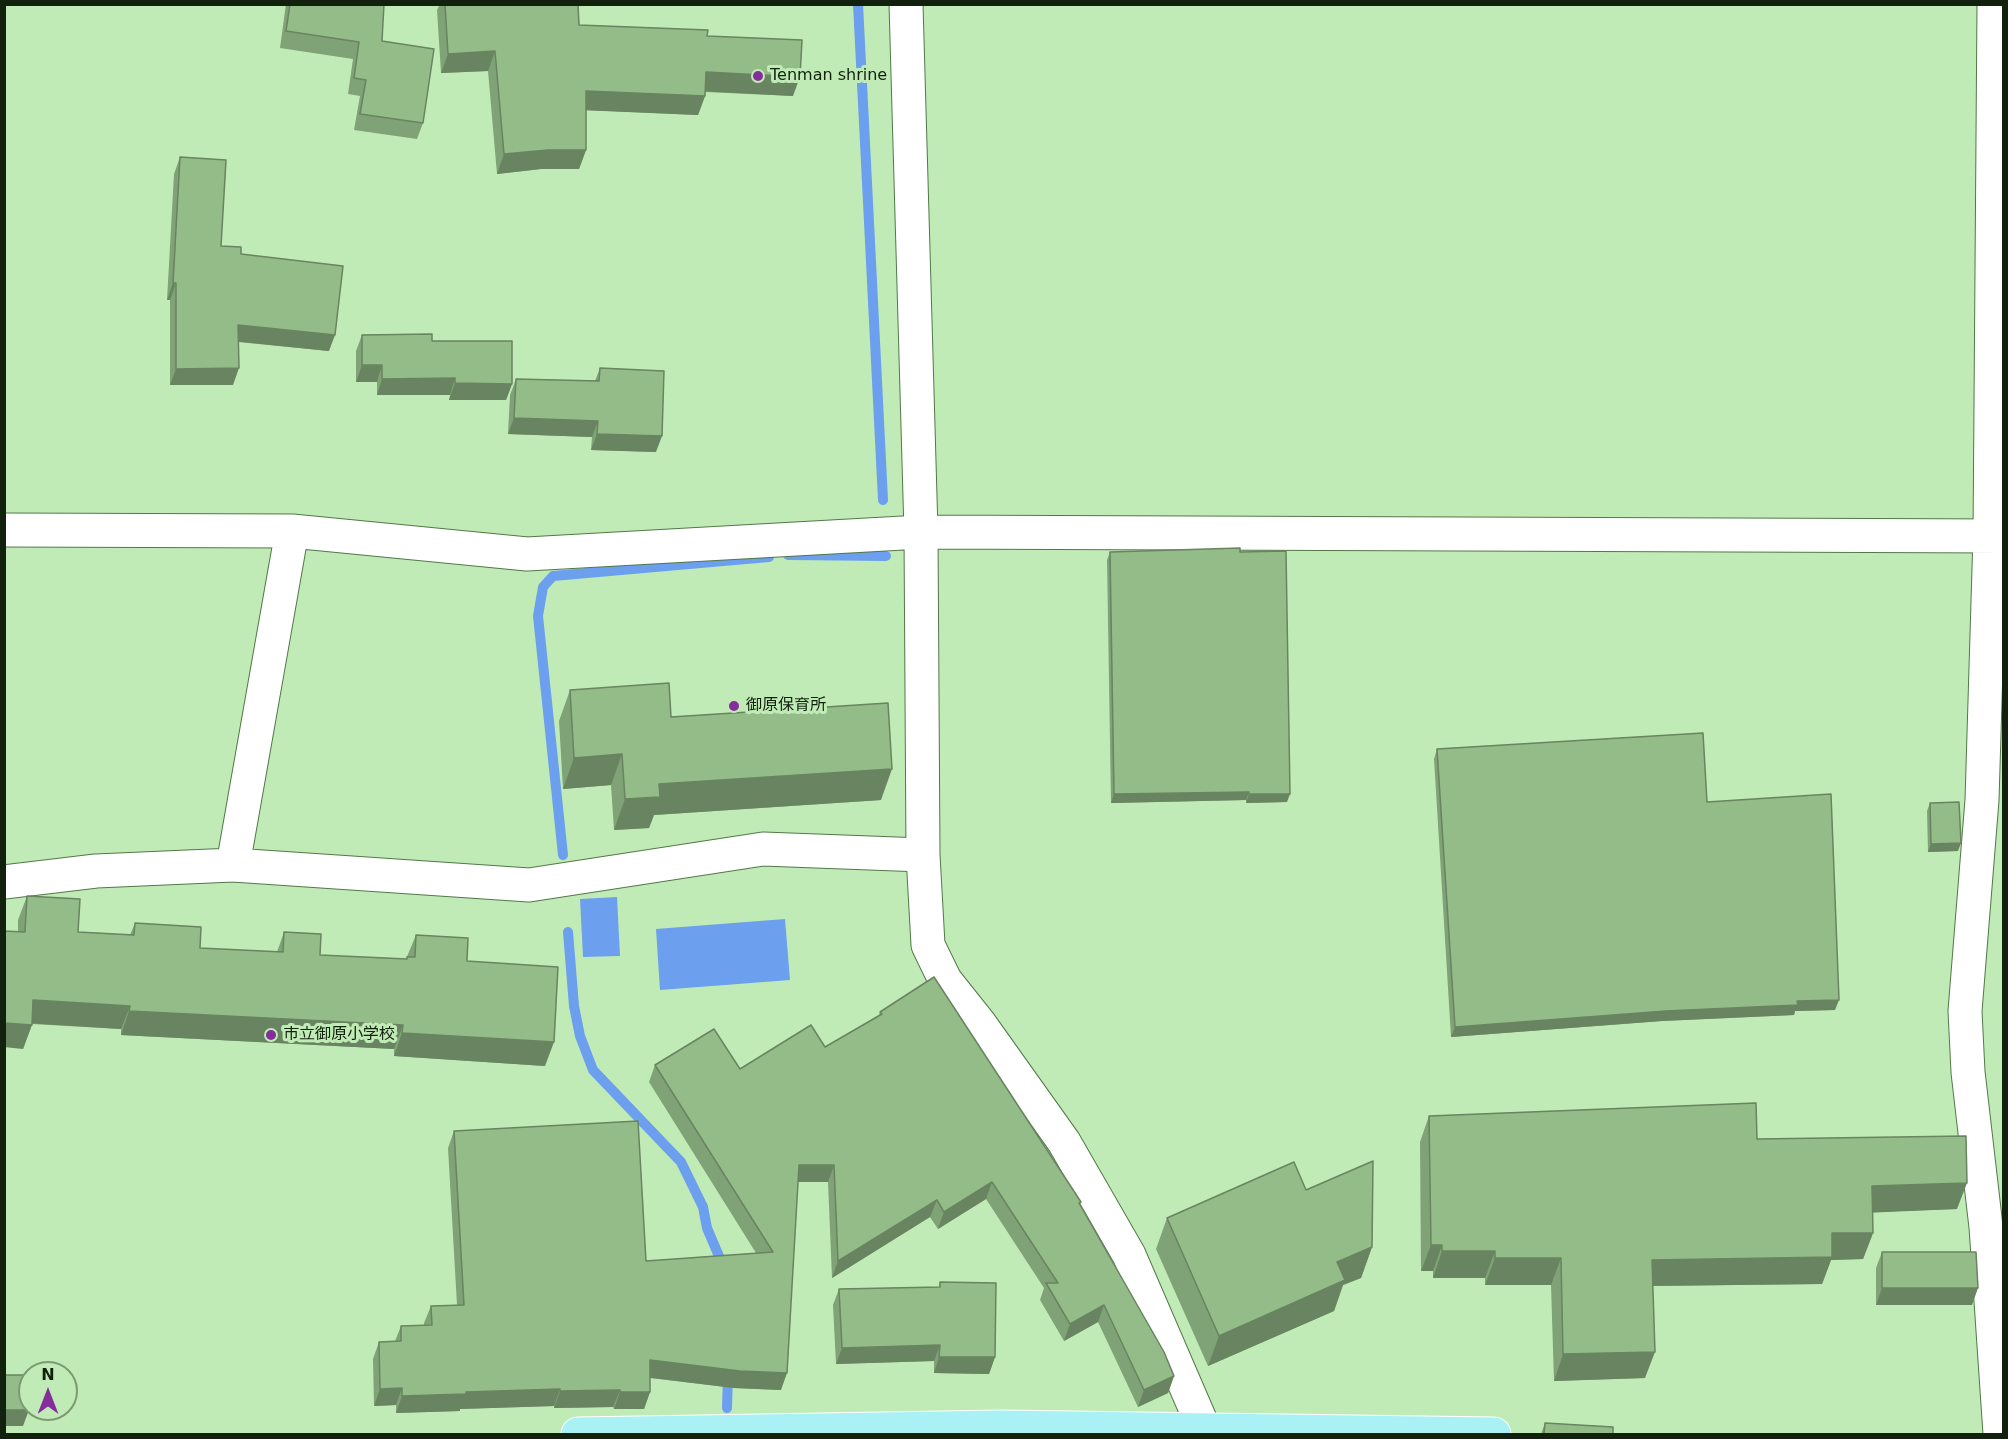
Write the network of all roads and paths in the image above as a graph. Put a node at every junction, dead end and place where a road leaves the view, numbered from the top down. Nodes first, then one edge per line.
1 (906, 4) edge
2 (1994, 4) edge
3 (4, 530) edge
4 (291, 531) junction
5 (921, 532) junction
6 (1997, 536) edge
7 (1993, 801) edge
8 (923, 855) junction
9 (233, 865) junction
10 (4, 882) edge
11 (1002, 1431) edge
12 (1205, 1431) junction
13 (578, 1434) edge
14 (1494, 1434) edge
15 (2000, 1434) edge

1 - 5 street
2 - 6 street
3 - 4 street
4 - 5 street
4 - 9 street
5 - 6 street
5 - 8 street
6 - 7 street
7 - 15 street
8 - 9 street
8 - 12 street
9 - 10 street
11 - 12 main road
11 - 13 main road
12 - 14 main road

